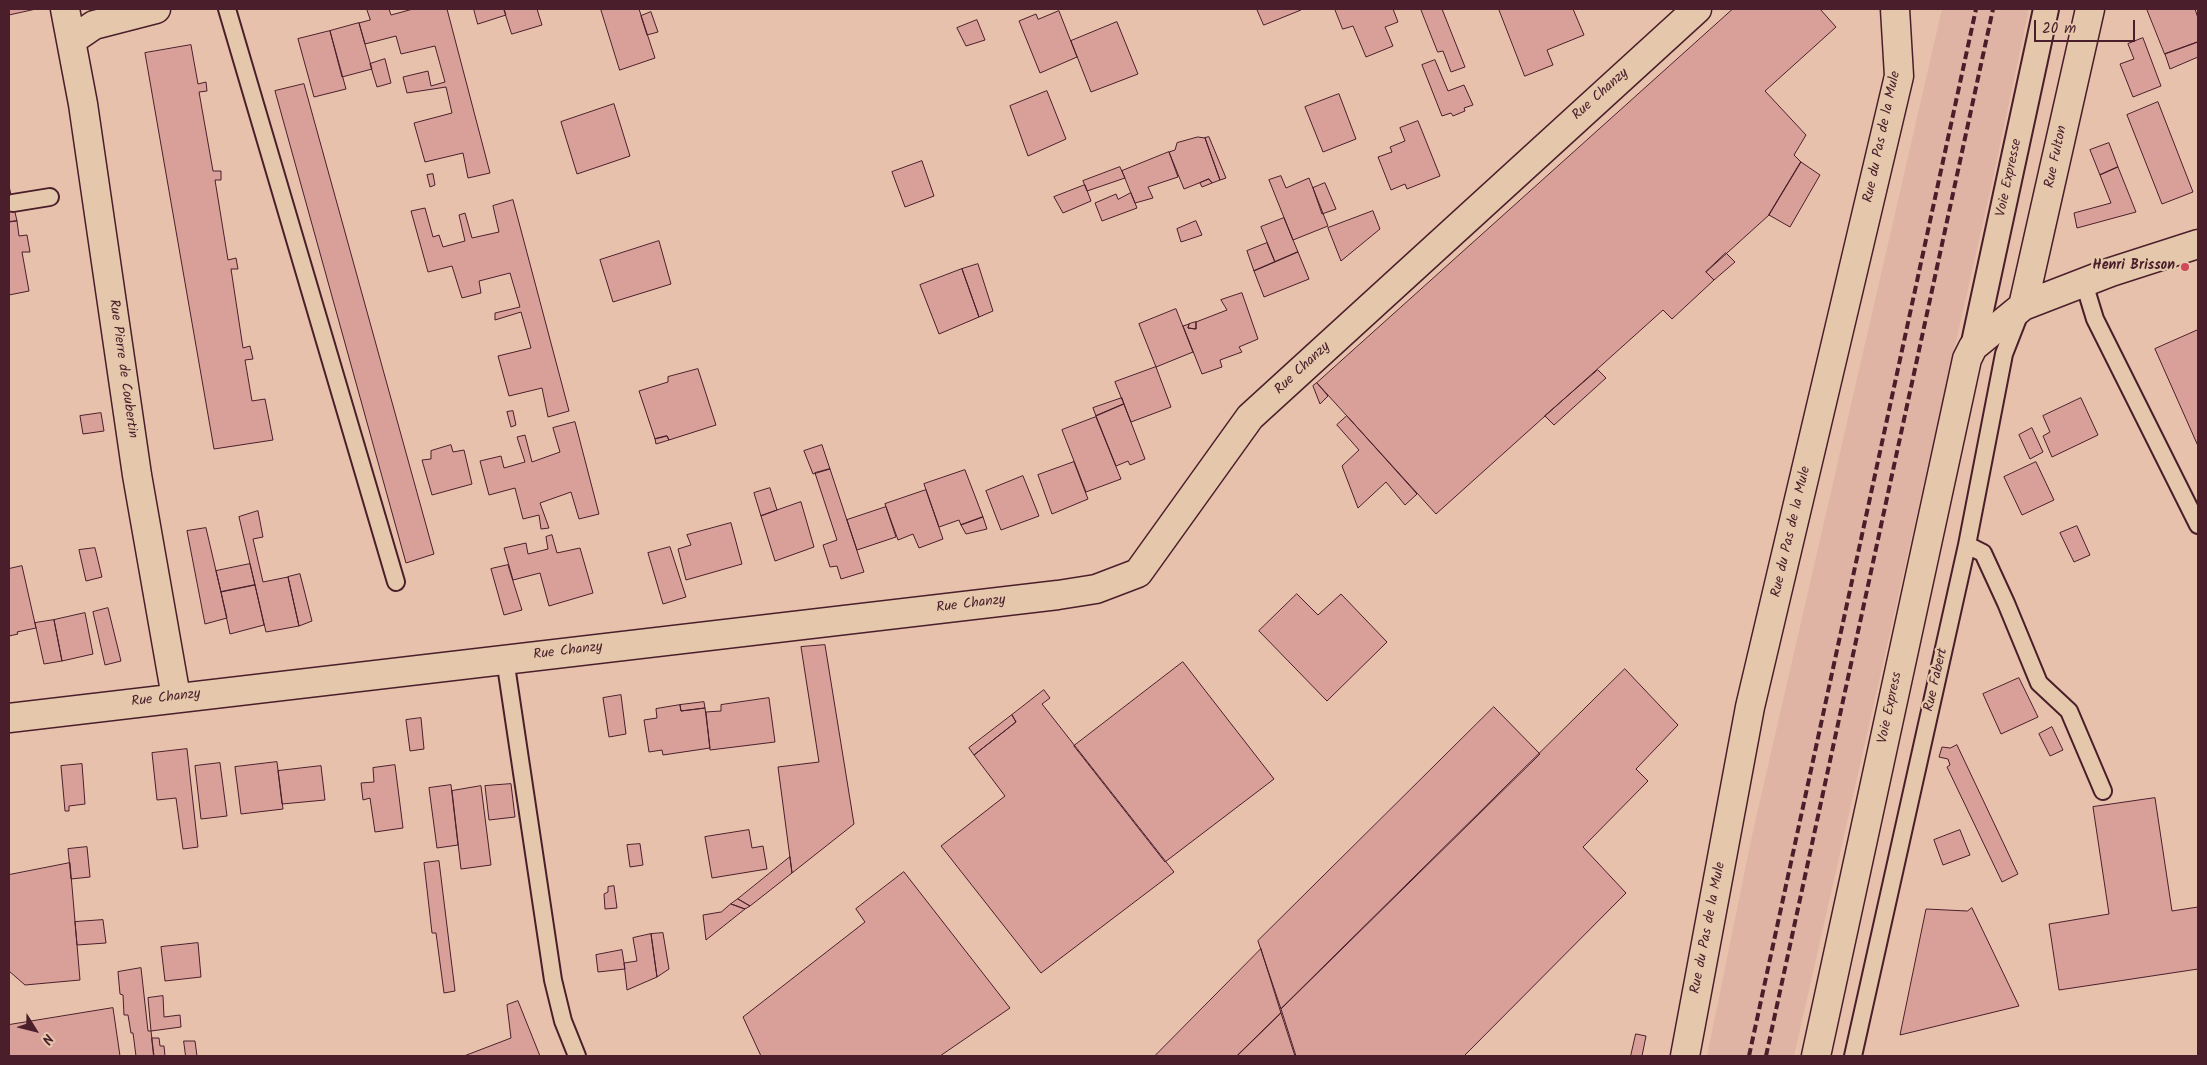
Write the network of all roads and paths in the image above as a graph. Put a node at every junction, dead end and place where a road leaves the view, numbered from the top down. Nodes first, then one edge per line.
1 (65, 9) edge
2 (156, 9) edge
3 (227, 9) edge
4 (1697, 9) edge
5 (1895, 9) edge
6 (2046, 9) edge
7 (2090, 9) edge
8 (72, 40) junction
9 (50, 197) dead end
10 (14, 203) dead end
11 (2198, 244) edge
12 (2084, 283) junction
13 (2023, 306) junction
14 (1970, 353) junction
15 (2198, 525) edge
16 (1967, 545) junction
17 (396, 582) dead end
18 (504, 659) junction
19 (176, 697) junction
20 (9, 718) edge
21 (2103, 791) dead end
22 (577, 1056) edge
23 (1684, 1056) edge
24 (1816, 1056) edge
25 (1853, 1056) edge

1 - 8 street, Rue Pierre de Coubertin
2 - 8 street
3 - 17 lane
4 - 18 street, Rue Chanzy
5 - 23 street, Rue du Pas de la Mule
6 - 14 street, Voie Expresse
7 - 13 street, Rue Fulton
8 - 19 street, Rue Pierre de Coubertin
9 - 10 lane
11 - 12 street
12 - 13 street
12 - 15 lane
13 - 14 street
13 - 16 lane, Rue Fabert
14 - 24 street, Voie Express
16 - 21 lane
16 - 25 lane, Rue Fabert
18 - 19 street, Rue Chanzy
18 - 22 lane
19 - 20 street, Rue Chanzy

